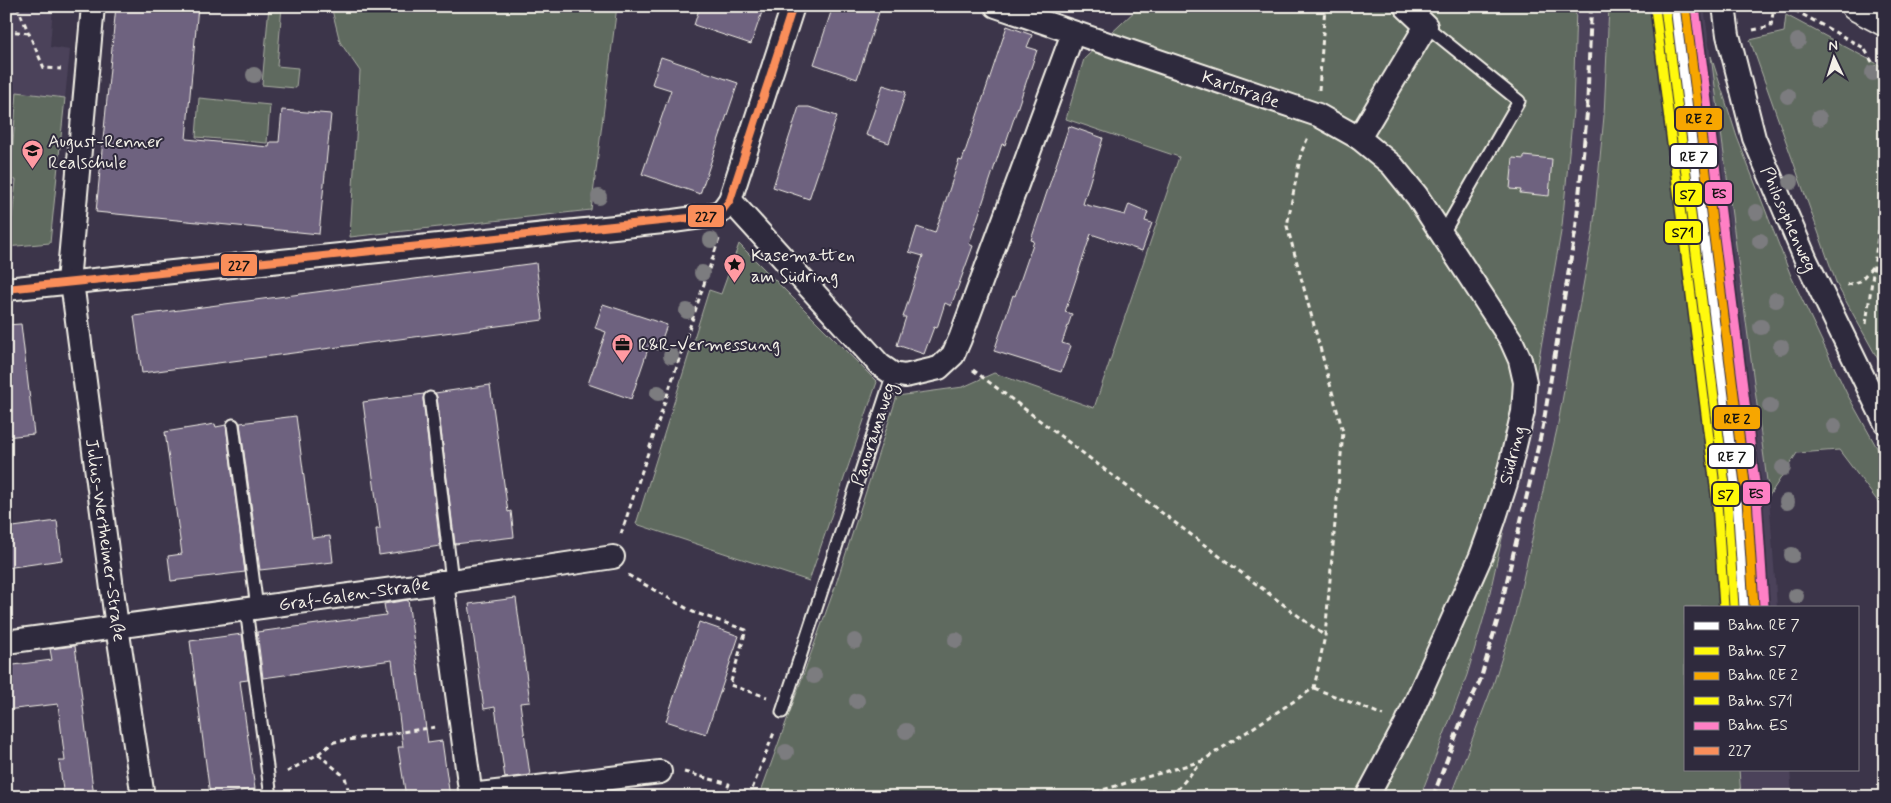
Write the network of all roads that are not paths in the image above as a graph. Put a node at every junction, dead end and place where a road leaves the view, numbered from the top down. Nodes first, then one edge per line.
1 (93, 6) edge
2 (793, 6) edge
3 (996, 6) edge
4 (1405, 6) edge
5 (1724, 6) edge
6 (1854, 6) edge
7 (1885, 22) edge
8 (1426, 26) junction
9 (1073, 33) junction
10 (1359, 138) junction
11 (726, 205) junction
12 (1442, 235) junction
13 (70, 282) junction
14 (6, 289) edge
15 (893, 374) junction
16 (430, 398) dead end
17 (1885, 422) edge
18 (233, 425) dead end
19 (613, 558) road end
20 (447, 582) junction
21 (251, 608) junction
22 (117, 627) junction
23 (6, 642) edge
24 (784, 707) road end
25 (660, 772) road end
26 (471, 796) edge
27 (144, 797) edge
28 (271, 797) edge
29 (1367, 797) edge

1 - 13 street, Julius-Wertheimer-Straße
2 - 11 street
3 - 9 street, Karlstraße
4 - 8 street
5 - 17 street, Philosophenweg
6 - 7 main road
8 - 10 street
8 - 12 lane
9 - 10 street, Karlstraße
9 - 15 street, Panoramaweg
10 - 12 street, Südring
11 - 13 street
11 - 15 street
12 - 29 street, Südring
13 - 14 street
13 - 22 street, Julius-Wertheimer-Straße
15 - 24 lane, Panoramaweg
16 - 20 lane, Graf-Galen-Straße
18 - 21 lane, Graf-Galen-Straße
19 - 20 street, Graf-Galen-Straße
20 - 21 street, Graf-Galen-Straße
20 - 26 street
21 - 22 street, Graf-Galen-Straße
21 - 28 lane
22 - 23 street, Graf-Galen-Straße
22 - 27 street, Julius-Wertheimer-Straße
25 - 26 street

